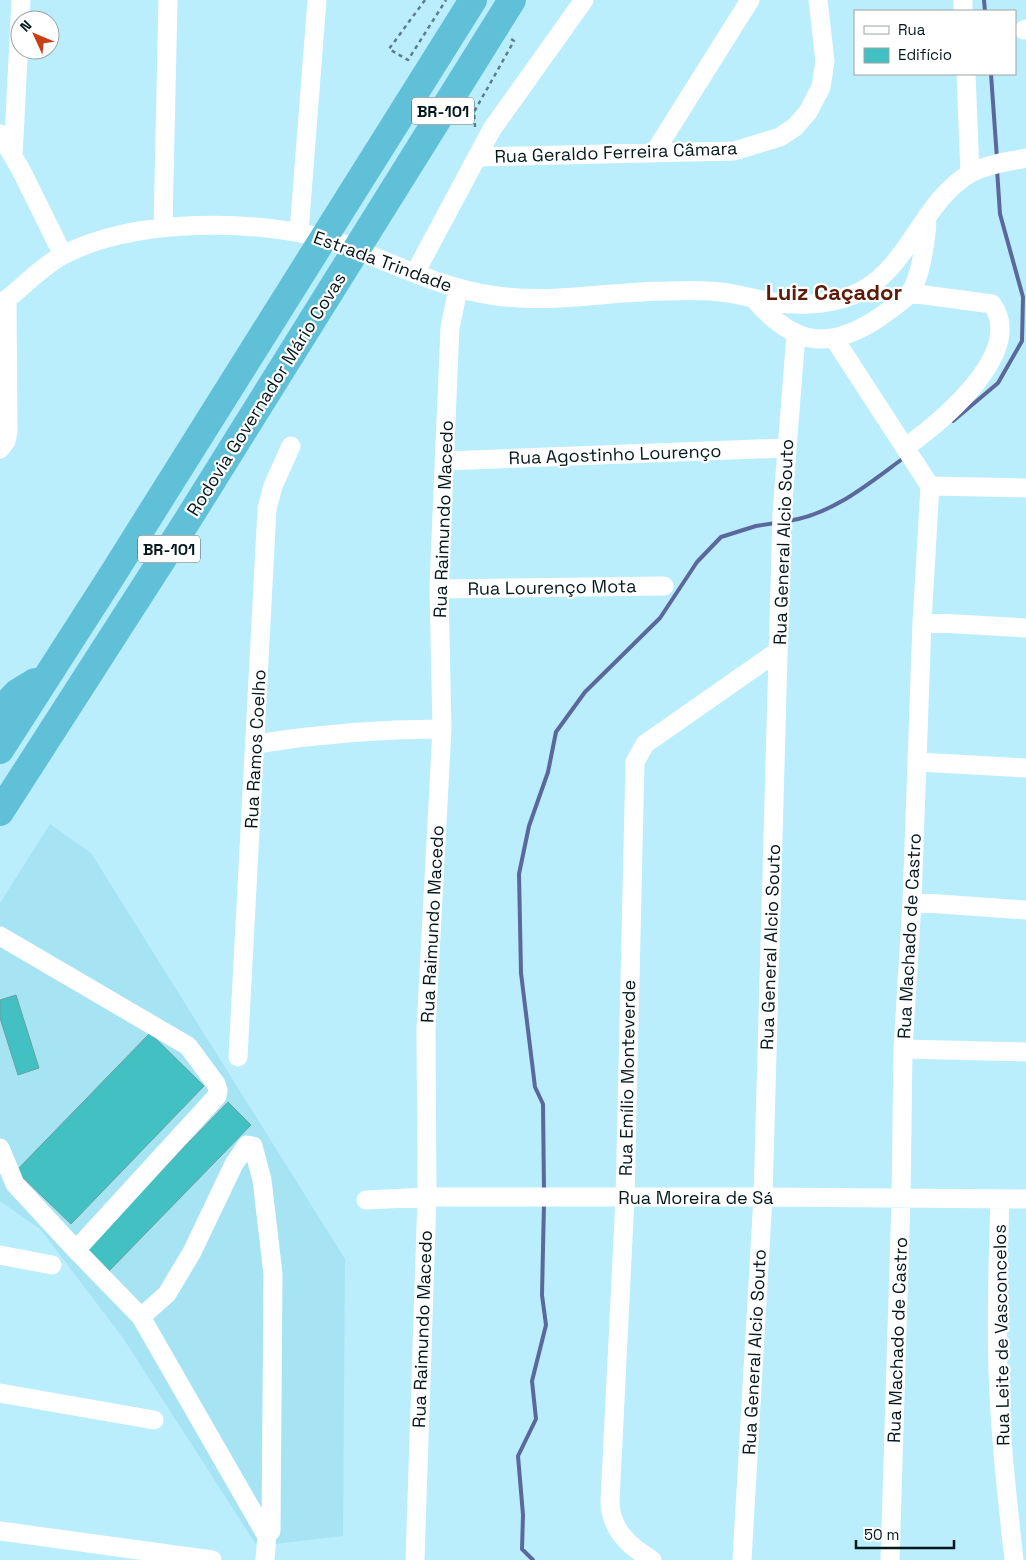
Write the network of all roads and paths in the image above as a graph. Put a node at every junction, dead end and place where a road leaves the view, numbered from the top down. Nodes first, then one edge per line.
1 (21, 0) edge
2 (168, 0) edge
3 (317, 0) edge
4 (424, 0) edge
5 (446, 0) edge
6 (473, 0) edge
7 (512, 0) edge
8 (584, 0) edge
9 (750, 0) edge
10 (818, 0) edge
11 (514, 41) dead end
12 (966, 75) edge
13 (0, 134) edge
14 (654, 153) junction
15 (14, 157) junction
16 (477, 157) junction
17 (1026, 158) edge
18 (970, 174) junction
19 (927, 216) junction
20 (163, 227) junction
21 (299, 232) junction
22 (63, 255) junction
23 (415, 272) junction
24 (458, 289) junction
25 (910, 293) junction
26 (755, 300) junction
27 (4, 301) edge
28 (796, 334) junction
29 (835, 340) junction
30 (291, 446) dead end
31 (0, 448) edge
32 (786, 448) junction
33 (909, 452) junction
34 (444, 461) junction
35 (930, 486) junction
36 (1026, 488) edge
37 (664, 586) dead end
38 (439, 589) junction
39 (922, 622) junction
40 (1026, 628) edge
41 (778, 651) junction
42 (47, 675) junction
43 (0, 711) edge
44 (442, 730) junction
45 (256, 744) junction
46 (0, 750) edge
47 (918, 762) junction
48 (1026, 768) edge
49 (0, 812) edge
50 (912, 902) junction
51 (1026, 910) edge
52 (0, 936) edge
53 (903, 1048) junction
54 (1026, 1052) edge
55 (238, 1057) dead end
56 (0, 1148) edge
57 (427, 1197) junction
58 (763, 1197) junction
59 (625, 1198) junction
60 (901, 1199) junction
61 (1026, 1199) edge
62 (366, 1200) dead end
63 (1000, 1200) junction
64 (76, 1250) junction
65 (0, 1256) edge
66 (52, 1265) dead end
67 (141, 1317) junction
68 (0, 1393) edge
69 (154, 1420) dead end
70 (0, 1531) edge
71 (267, 1534) junction
72 (212, 1560) edge
73 (264, 1560) edge
74 (415, 1560) edge
75 (652, 1560) edge
76 (742, 1560) edge
77 (890, 1560) edge
78 (1014, 1560) edge

1 - 15 street
2 - 20 street
3 - 21 street
4 - 5 path
6 - 42 highway, Rodovia Governador Mário Covas / BR-101
7 - 49 highway, Rodovia Governador Mário Covas / BR-101
8 - 16 street
9 - 14 street
10 - 14 street, Rua Geraldo Ferreira Câmara
11 - 16 path
12 - 18 street
13 - 15 street
14 - 16 street, Rua Geraldo Ferreira Câmara
15 - 22 street
16 - 23 street
17 - 18 street, Estrada Trindade
18 - 19 street, Estrada Trindade
19 - 25 street
19 - 26 street, Estrada Trindade
20 - 21 street, Estrada Trindade
20 - 22 street, Estrada Trindade
21 - 23 street, Estrada Trindade
22 - 27 street, Estrada Trindade
23 - 24 street, Estrada Trindade
24 - 26 street, Estrada Trindade
24 - 34 street, Rua Raimundo Macedo
25 - 29 street
25 - 33 street
26 - 28 street
27 - 31 street
28 - 29 street
28 - 32 street, Rua General Alcio Souto
29 - 33 street
30 - 45 street, Rua Ramos Coelho
32 - 34 street, Rua Agostinho Lourenço
32 - 41 street, Rua General Alcio Souto
33 - 35 street
34 - 38 street, Rua Raimundo Macedo
35 - 36 street
35 - 39 street, Rua Machado de Castro
37 - 38 street, Rua Lourenço Mota
38 - 44 street, Rua Raimundo Macedo
39 - 40 street
39 - 47 street, Rua Machado de Castro
41 - 58 street, Rua General Alcio Souto
41 - 59 street, Rua Emílio Monteverde
42 - 43 highway
42 - 46 highway, Rodovia Governador Mário Covas / BR-101
44 - 45 street
44 - 57 street, Rua Raimundo Macedo
45 - 55 street, Rua Ramos Coelho
47 - 48 street
47 - 50 street, Rua Machado de Castro
50 - 51 street
50 - 53 street, Rua Machado de Castro
52 - 64 street
53 - 54 street
53 - 60 street, Rua Machado de Castro
56 - 64 street
57 - 59 street, Rua Moreira de Sá
57 - 62 street, Rua Moreira de Sá
57 - 74 street, Rua Raimundo Macedo
58 - 59 street, Rua Moreira de Sá
58 - 60 street, Rua Moreira de Sá
58 - 76 street, Rua General Alcio Souto
59 - 75 street, Rua Emílio Monteverde
60 - 63 street, Rua Moreira de Sá
60 - 77 street, Rua Machado de Castro
61 - 63 street, Rua Moreira de Sá
63 - 78 street, Rua Leite de Vasconcelos
64 - 67 street
65 - 66 street
67 - 71 street
67 - 71 street
68 - 69 street
70 - 72 street
71 - 73 street

